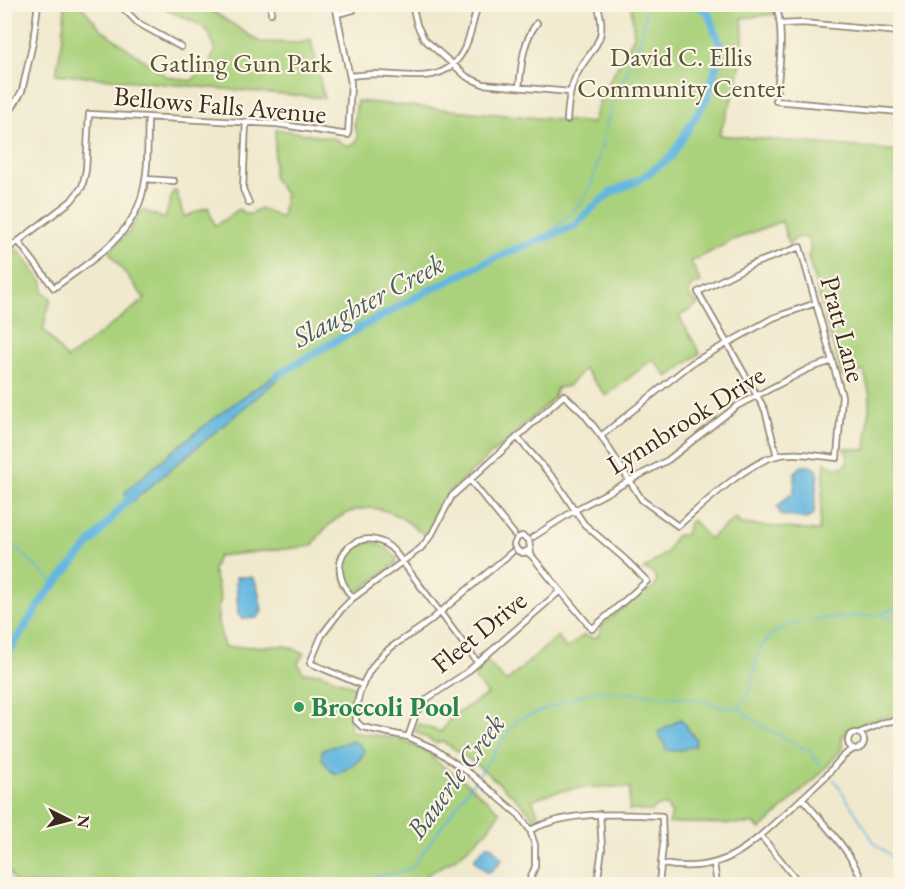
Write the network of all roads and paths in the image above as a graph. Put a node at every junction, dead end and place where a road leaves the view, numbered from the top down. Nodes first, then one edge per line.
1 (38, 4) edge
2 (119, 4) edge
3 (272, 4) edge
4 (335, 4) edge
5 (412, 4) edge
6 (478, 4) edge
7 (597, 4) edge
8 (776, 4) edge
9 (353, 10) dead end
10 (271, 13) dead end
11 (337, 14) junction
12 (537, 23) dead end
13 (780, 24) junction
14 (900, 32) edge
15 (181, 47) dead end
16 (452, 65) junction
17 (350, 76) junction
18 (519, 87) junction
19 (570, 92) junction
20 (4, 110) edge
21 (900, 112) edge
22 (11, 113) junction
23 (148, 117) junction
24 (567, 120) dead end
25 (4, 122) edge
26 (246, 123) junction
27 (145, 179) junction
28 (174, 181) dead end
29 (249, 203) dead end
30 (18, 241) junction
31 (4, 252) edge
32 (816, 303) junction
33 (727, 343) junction
34 (832, 361) junction
35 (757, 395) junction
36 (601, 436) junction
37 (517, 437) junction
38 (777, 456) junction
39 (470, 480) junction
40 (630, 480) junction
41 (575, 510) junction
42 (518, 538) junction
43 (530, 539) junction
44 (515, 550) junction
45 (529, 552) junction
46 (402, 562) junction
47 (560, 591) junction
48 (354, 598) junction
49 (440, 613) junction
50 (478, 663) junction
51 (362, 685) junction
52 (900, 720) edge
53 (870, 728) junction
54 (859, 734) junction
55 (408, 737) junction
56 (864, 740) junction
57 (848, 744) junction
58 (854, 749) junction
59 (844, 755) junction
60 (802, 798) junction
61 (600, 814) junction
62 (530, 830) junction
63 (761, 836) junction
64 (662, 864) junction
65 (714, 864) junction
66 (528, 885) edge
67 (597, 885) edge
68 (659, 885) edge
69 (717, 885) edge
70 (800, 885) edge
71 (863, 885) edge

1 - 22 street
2 - 15 street
3 - 10 street
4 - 11 street
5 - 16 street
6 - 16 street
7 - 19 street
8 - 13 street
9 - 11 street
11 - 17 street
12 - 18 street
13 - 14 street
13 - 21 street
16 - 17 street
16 - 18 street
17 - 26 street, Bellows Falls Avenue
18 - 19 street
19 - 24 street
20 - 22 street
22 - 25 street
23 - 26 street, Bellows Falls Avenue
23 - 27 street
23 - 30 street, Bellows Falls Avenue
26 - 29 street
27 - 28 street
27 - 30 street
30 - 31 street
32 - 33 street
32 - 33 street, Pratt Lane
32 - 34 street, Pratt Lane
33 - 35 street
33 - 36 street
34 - 35 street, Lynnbrook Drive
34 - 38 street, Pratt Lane
35 - 38 street
35 - 40 street, Lynnbrook Drive
36 - 37 street
36 - 40 street
37 - 39 street
37 - 41 street
38 - 40 street
39 - 42 street
39 - 46 street
40 - 41 street, Lynnbrook Drive
41 - 43 street, Lynnbrook Drive
41 - 47 street
42 - 43 street
42 - 44 street
43 - 45 street
44 - 45 street
44 - 49 street
45 - 47 street
46 - 48 street
46 - 48 street
46 - 49 street
47 - 50 street, Fleet Drive
48 - 51 street
49 - 50 street
49 - 51 street
50 - 55 street, Fleet Drive
51 - 55 street
52 - 53 street
53 - 54 street
53 - 56 street
54 - 56 street
54 - 57 street
55 - 62 street
56 - 58 street
57 - 58 street
57 - 59 street
58 - 59 street
59 - 60 street
60 - 63 street
60 - 71 street
61 - 62 street
61 - 64 street
61 - 67 street
62 - 66 street
63 - 65 street
63 - 70 street
64 - 65 street
64 - 68 street
65 - 69 street

